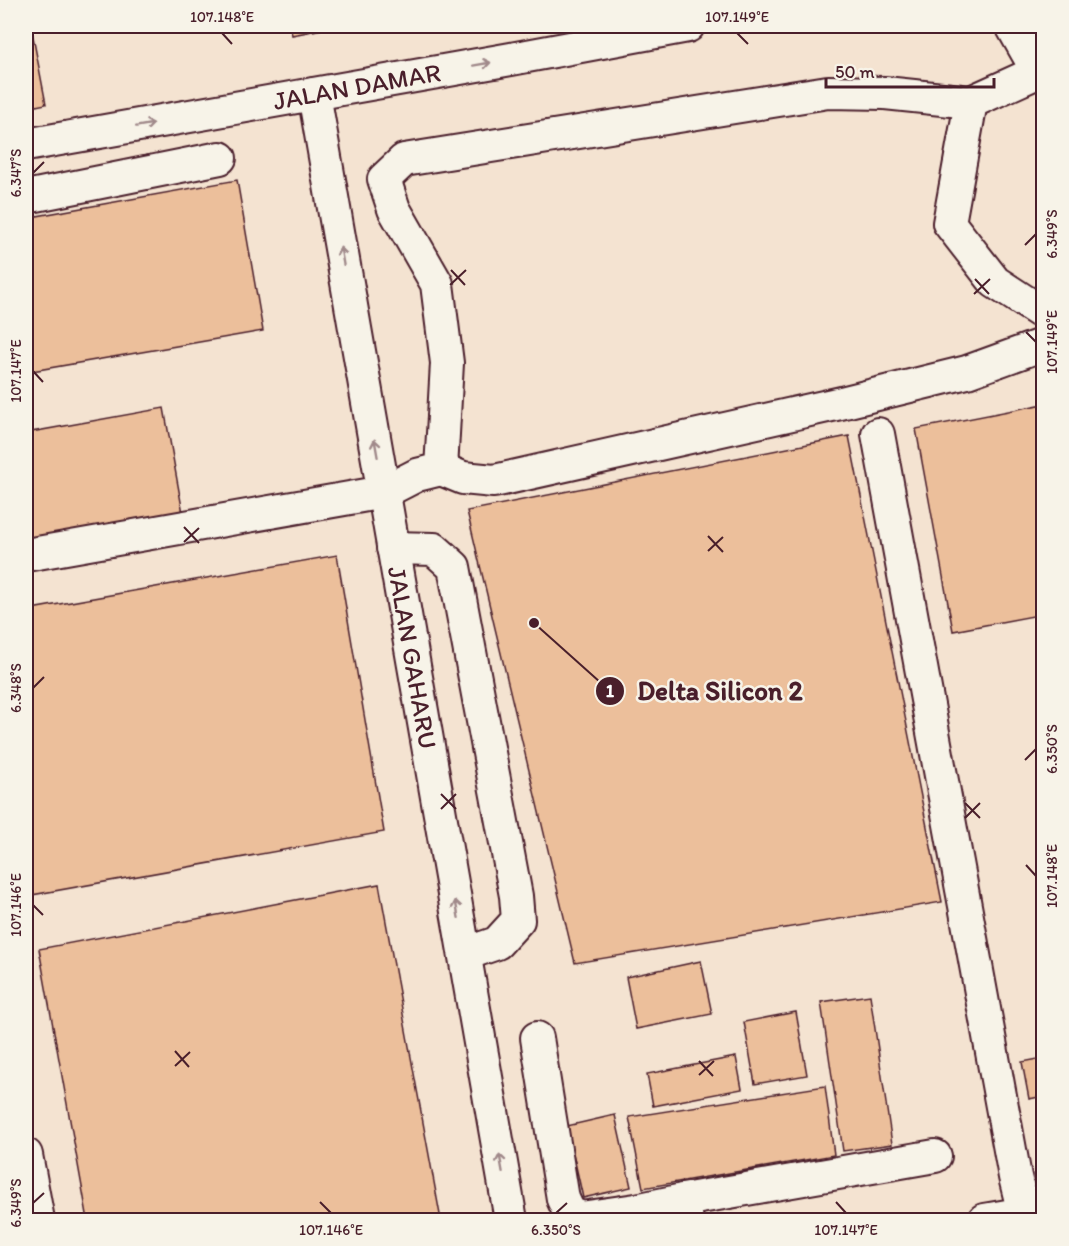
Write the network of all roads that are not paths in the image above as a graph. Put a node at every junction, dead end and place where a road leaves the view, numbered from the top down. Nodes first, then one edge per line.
1 (688, 26) edge
2 (1012, 26) edge
3 (1041, 71) edge
4 (314, 94) junction
5 (971, 102) junction
6 (106, 132) junction
7 (26, 145) edge
8 (220, 158) dead end
9 (121, 179) junction
10 (26, 197) edge
11 (1044, 314) edge
12 (1044, 344) edge
13 (878, 434) dead end
14 (441, 469) junction
15 (384, 492) junction
16 (393, 548) junction
17 (26, 555) edge
18 (465, 954) junction
19 (537, 1038) dead end
20 (26, 1155) edge
21 (935, 1156) dead end
22 (685, 1210) edge
23 (1034, 1212) edge
24 (38, 1221) edge
25 (511, 1221) edge
26 (984, 1221) edge

4 -> 1 street, JALAN DAMAR
2 - 3 street
3 - 5 street
6 -> 4 street, JALAN DAMAR
15 -> 4 street, JALAN GAHARU
5 - 11 street
5 - 14 street
6 - 7 street, JALAN DAMAR
6 - 9 street
8 - 9 street
9 - 10 street
12 - 14 street
13 - 23 street
14 - 15 street
15 - 16 street, JALAN GAHARU
15 - 17 street
18 -> 16 street, JALAN GAHARU
16 - 18 street
25 -> 18 street, JALAN GAHARU
19 - 22 street
20 - 24 street
21 - 22 street
23 - 26 street

